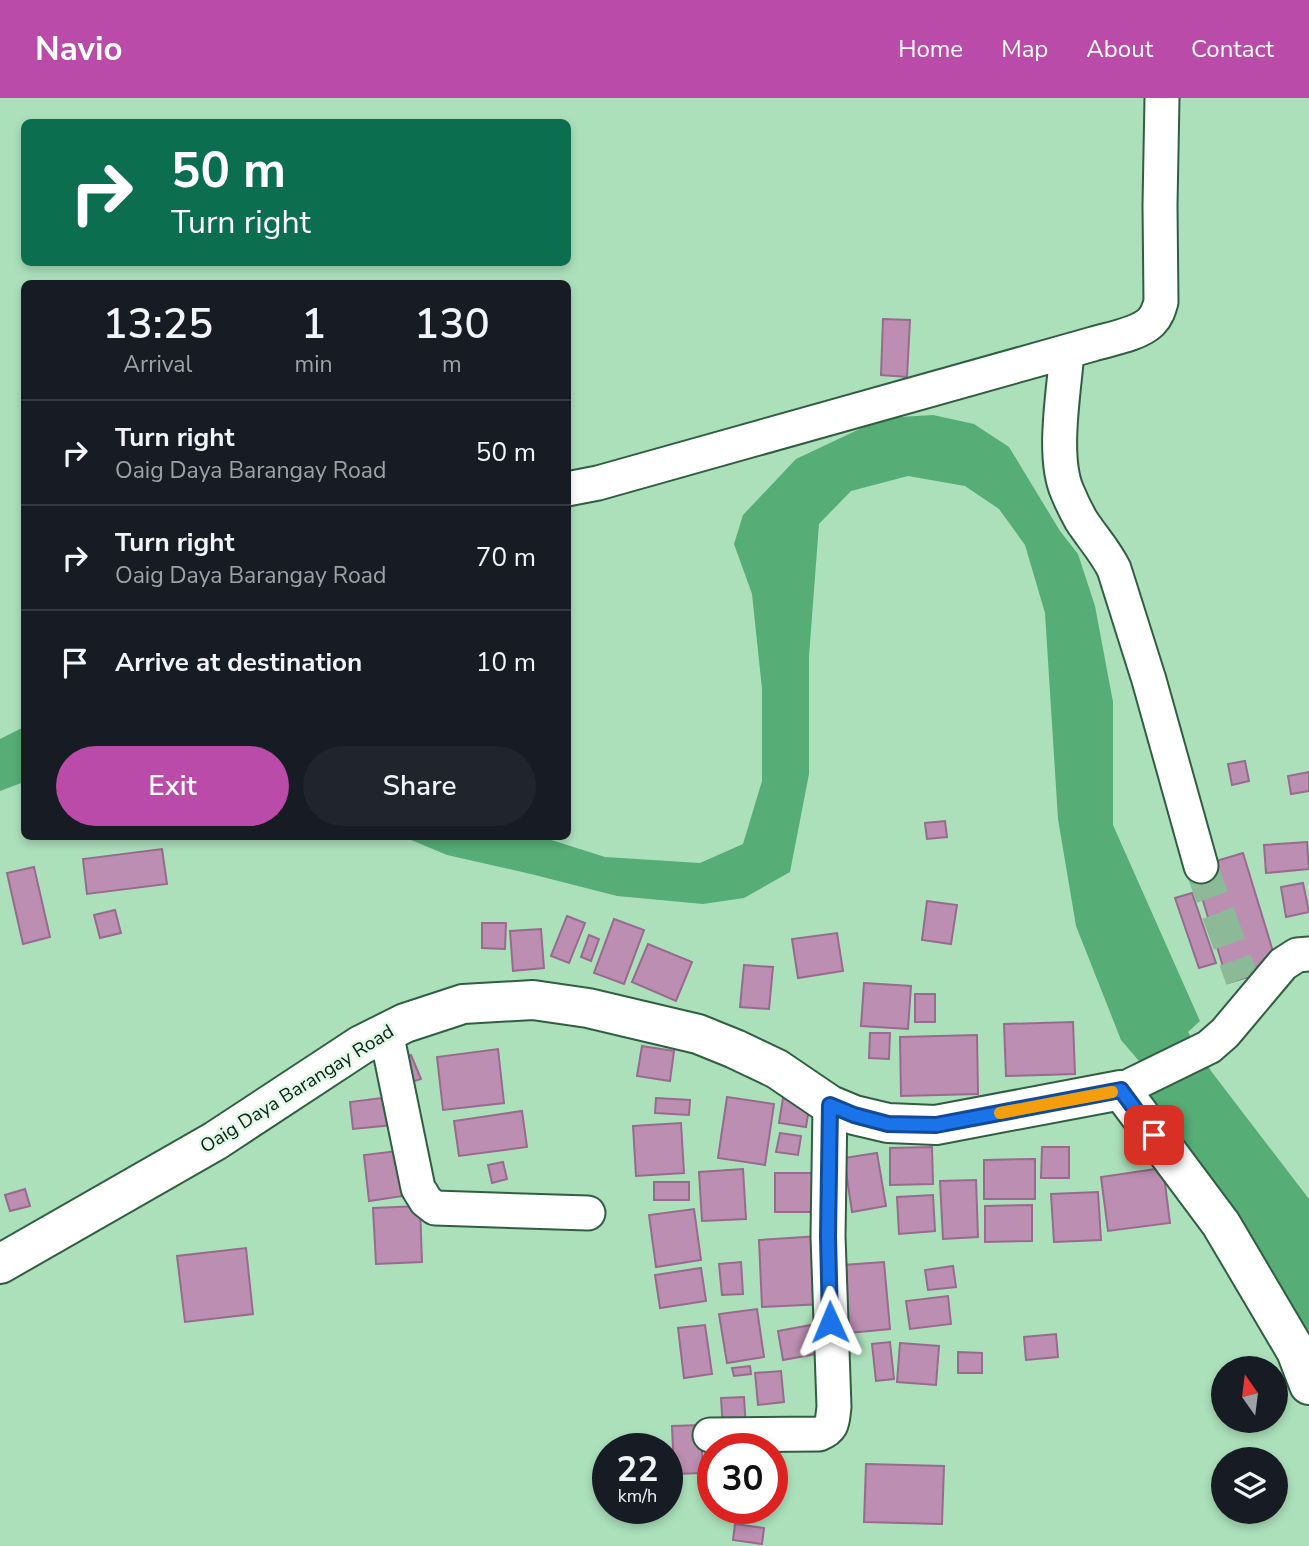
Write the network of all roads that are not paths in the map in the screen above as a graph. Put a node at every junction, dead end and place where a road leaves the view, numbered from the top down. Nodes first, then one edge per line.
1 (1162, 98) edge
2 (1067, 352) junction
3 (571, 488) edge
4 (1201, 866) tunnel mouth
5 (1309, 954) edge
6 (386, 1032) junction
7 (1135, 1083) junction
8 (830, 1105) junction
9 (588, 1213) dead end
10 (0, 1264) edge
11 (1309, 1385) edge
12 (788, 1434) edge

1 - 2 street
2 - 3 street
2 - 4 street
5 - 7 street
6 - 8 street, Oaig Daya Barangay Road
6 - 9 street
6 - 10 street, Oaig Daya Barangay Road
7 - 8 street, Oaig Daya Barangay Road
7 - 11 street
8 - 12 street

